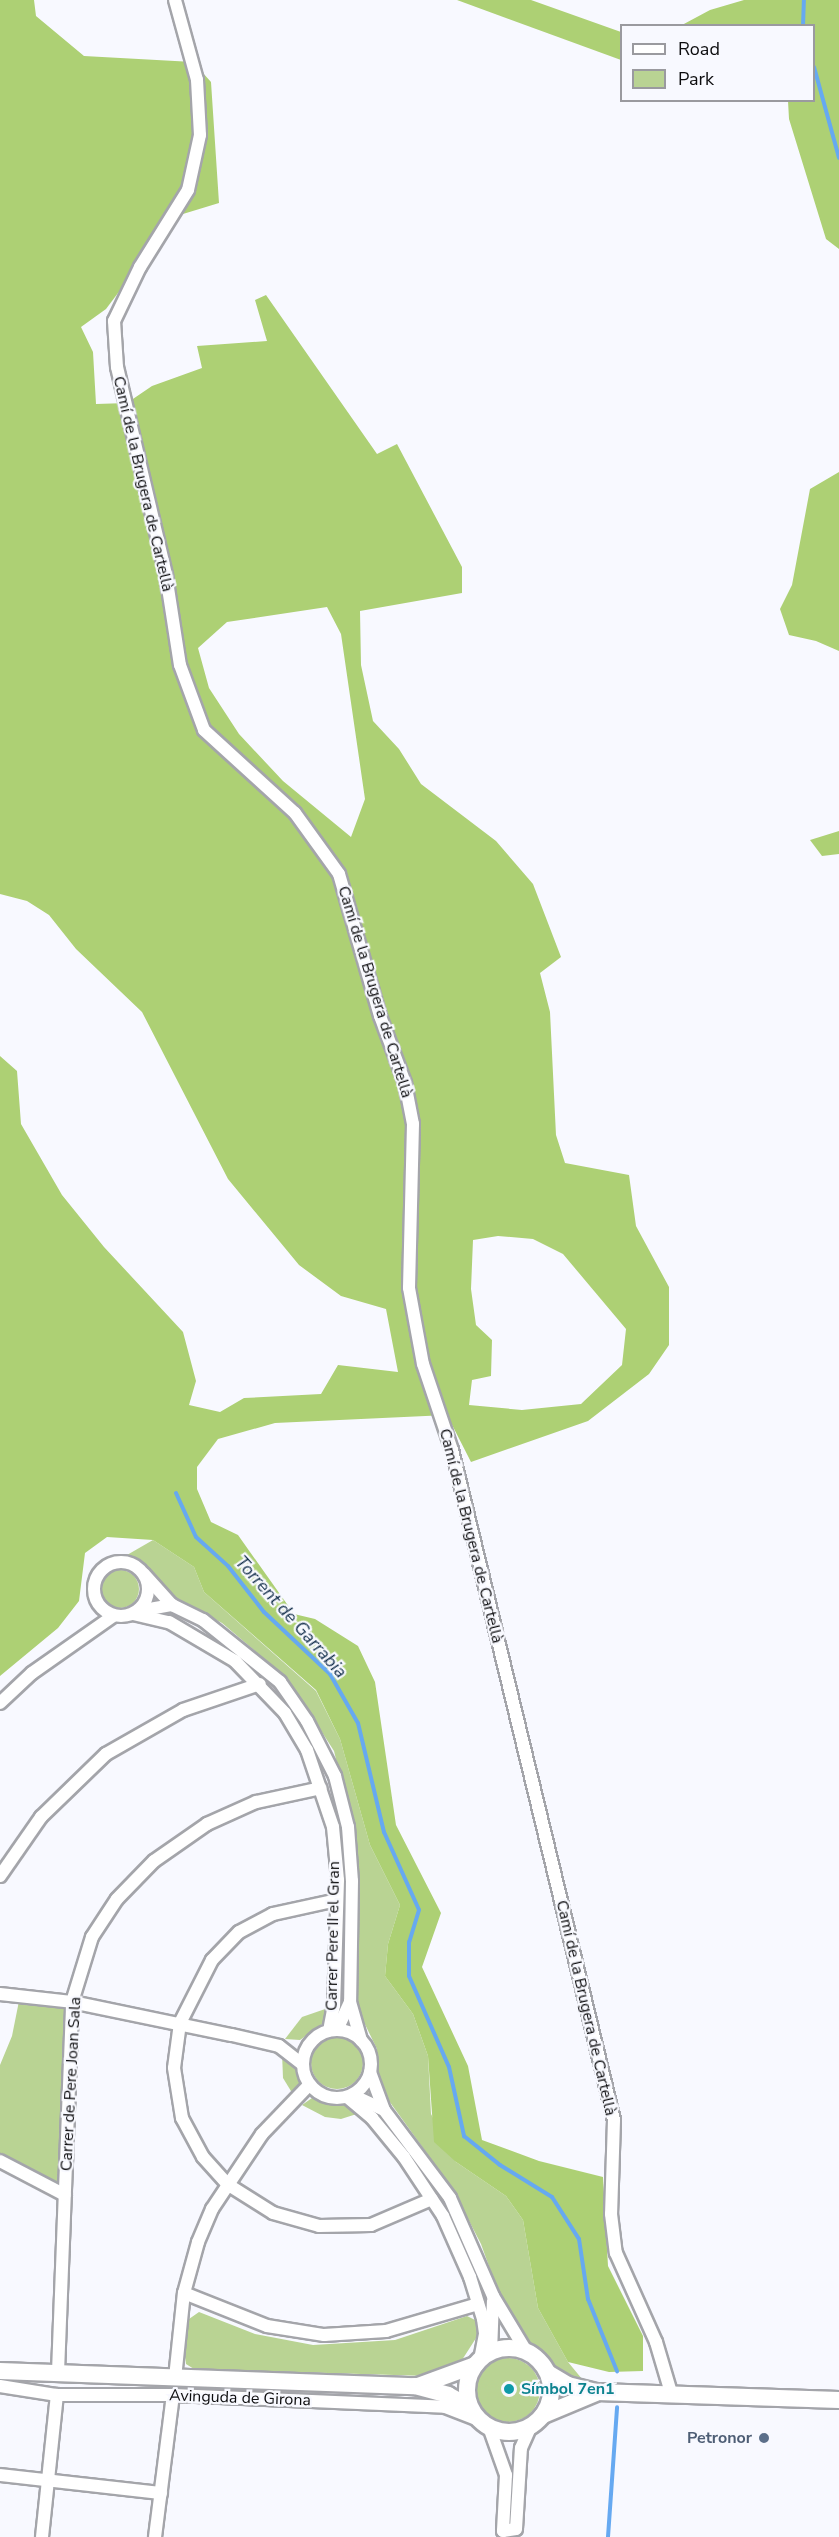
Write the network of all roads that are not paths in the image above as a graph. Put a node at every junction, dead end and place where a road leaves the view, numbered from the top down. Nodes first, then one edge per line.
1 (175, 0) edge
2 (144, 1574) junction
3 (172, 1605) junction
4 (136, 1612) junction
5 (113, 1616) junction
6 (260, 1684) junction
7 (0, 1702) edge
8 (321, 1788) junction
9 (0, 1876) edge
10 (337, 1900) junction
11 (0, 1994) edge
12 (72, 2002) junction
13 (350, 2002) junction
14 (180, 2023) junction
15 (333, 2030) junction
16 (313, 2039) junction
17 (361, 2040) junction
18 (279, 2046) junction
19 (302, 2064) junction
20 (370, 2072) junction
21 (309, 2085) junction
22 (349, 2096) junction
23 (384, 2109) junction
24 (0, 2161) edge
25 (227, 2184) junction
26 (65, 2195) junction
27 (432, 2199) junction
28 (184, 2293) junction
29 (493, 2296) junction
30 (478, 2304) junction
31 (526, 2351) junction
32 (482, 2359) junction
33 (0, 2371) edge
34 (58, 2372) junction
35 (548, 2373) junction
36 (175, 2378) junction
37 (0, 2386) edge
38 (415, 2386) junction
39 (597, 2392) junction
40 (57, 2395) junction
41 (173, 2395) junction
42 (672, 2396) junction
43 (839, 2400) edge
44 (543, 2415) junction
45 (479, 2418) junction
46 (531, 2426) junction
47 (0, 2475) edge
48 (49, 2480) junction
49 (161, 2493) junction
50 (42, 2537) edge
51 (155, 2537) edge

1 - 42 street, Camí de la Brugera de Cartellà
2 - 3 street, Carrer Pere II el Gran
2 - 4 street
2 - 5 street
3 - 4 street
3 - 13 street, Carrer Pere II el Gran
4 - 5 street
4 - 6 street, Carrer Pere II el Gran
5 - 7 street
6 - 8 street, Carrer Pere II el Gran
6 - 9 street
8 - 10 street, Carrer Pere II el Gran
8 - 12 street, Carrer de Pere Joan Sala
10 - 14 street
10 - 15 street, Carrer Pere II el Gran
11 - 12 street
12 - 14 street
12 - 26 street, Carrer de Pere Joan Sala
13 - 15 street, Carrer Pere II el Gran
13 - 17 street, Carrer Pere II el Gran
14 - 18 street
14 - 25 street
15 - 16 street
15 - 17 street
16 - 18 street
16 - 19 street
17 - 20 street
18 - 19 street
19 - 21 street
20 - 22 street
20 - 23 street
21 - 22 street
21 - 25 street
22 - 23 street
22 - 27 street
23 - 29 street
24 - 26 street
25 - 27 street
25 - 28 street
26 - 34 street, Carrer de Pere Joan Sala
27 - 30 street
28 - 30 street
28 - 36 street
29 - 31 street
29 - 32 street
30 - 32 street
31 - 32 main road
31 - 35 main road
32 - 38 main road, Avinguda de Girona
32 - 45 main road
33 - 34 main road, Avinguda de Girona
34 - 36 main road, Avinguda de Girona
35 - 39 main road
35 - 44 main road
36 - 38 main road, Avinguda de Girona
37 - 40 street, Avinguda de Girona
38 - 45 main road, Avinguda de Girona
39 - 42 main road
39 - 44 main road
40 - 41 street, Avinguda de Girona
40 - 48 street
41 - 45 street, Avinguda de Girona
41 - 49 street
42 - 43 main road
44 - 46 main road
45 - 46 main road
45 - 46 street
47 - 48 street
48 - 49 street
48 - 50 street
49 - 51 street

